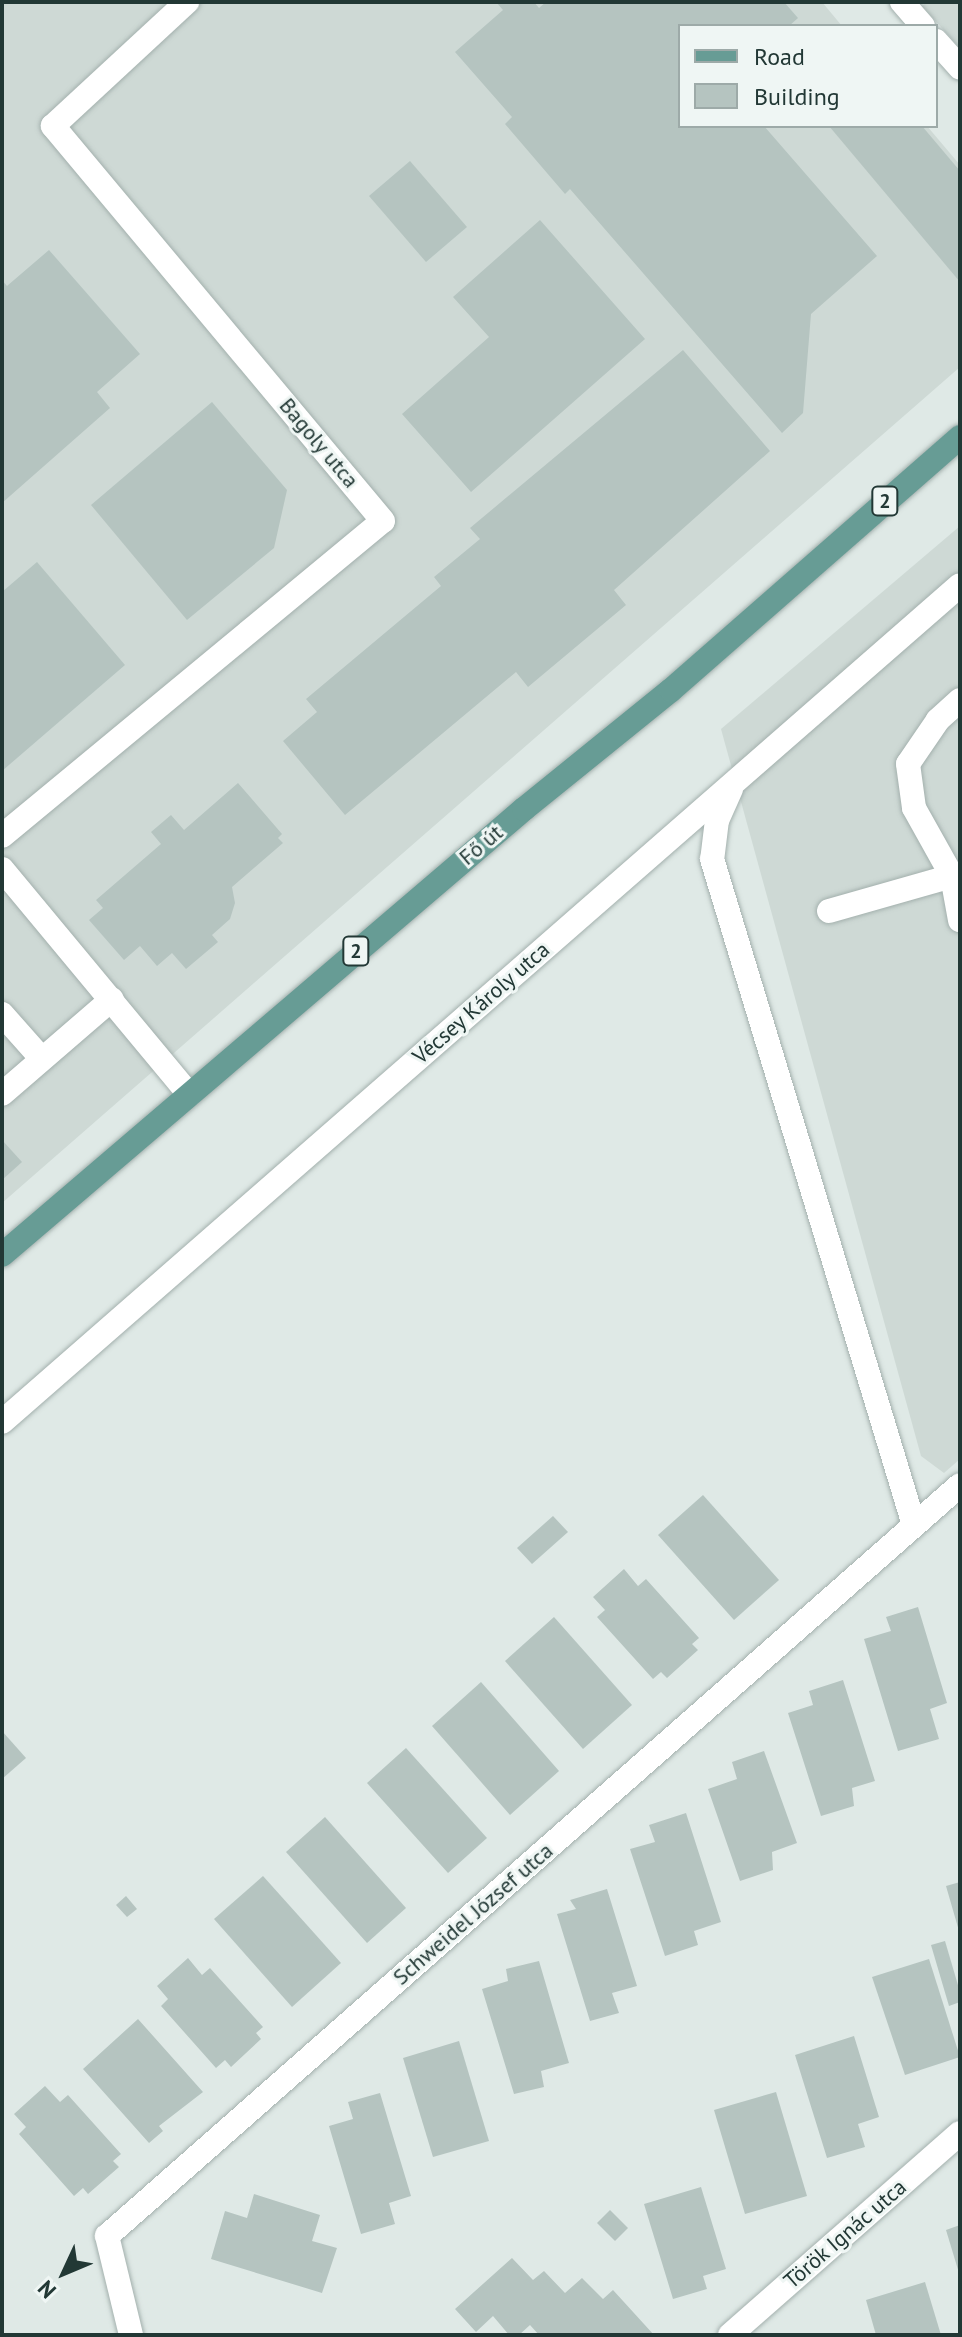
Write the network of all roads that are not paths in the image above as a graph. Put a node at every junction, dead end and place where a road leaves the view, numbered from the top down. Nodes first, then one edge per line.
1 (187, 2) edge
2 (902, 2) edge
3 (921, 24) edge
4 (938, 43) edge
5 (960, 68) edge
6 (960, 437) edge
7 (960, 585) edge
8 (960, 700) edge
9 (734, 782) junction
10 (2, 836) edge
11 (2, 869) edge
12 (956, 878) edge
13 (829, 911) dead end
14 (960, 920) edge
15 (112, 999) junction
16 (2, 1014) edge
17 (42, 1059) junction
18 (2, 1094) edge
19 (189, 1094) junction
20 (2, 1255) edge
21 (2, 1422) edge
22 (960, 1485) edge
23 (914, 1525) junction
24 (960, 2133) edge
25 (131, 2335) edge
26 (730, 2335) edge

1 - 10 street, Bagoly utca
2 - 3 street
4 - 5 street
6 - 19 main road, Fő út / 2
7 - 9 street, Vécsey Károly utca
8 - 12 street
9 - 21 street, Vécsey Károly utca
9 - 23 street
11 - 15 street
12 - 13 street
12 - 14 street
15 - 17 street
15 - 19 street
16 - 17 street
17 - 18 street
19 - 20 main road, Fő út / 2
22 - 23 street
23 - 25 street, Schweidel József utca
24 - 26 street, Török Ignác utca

